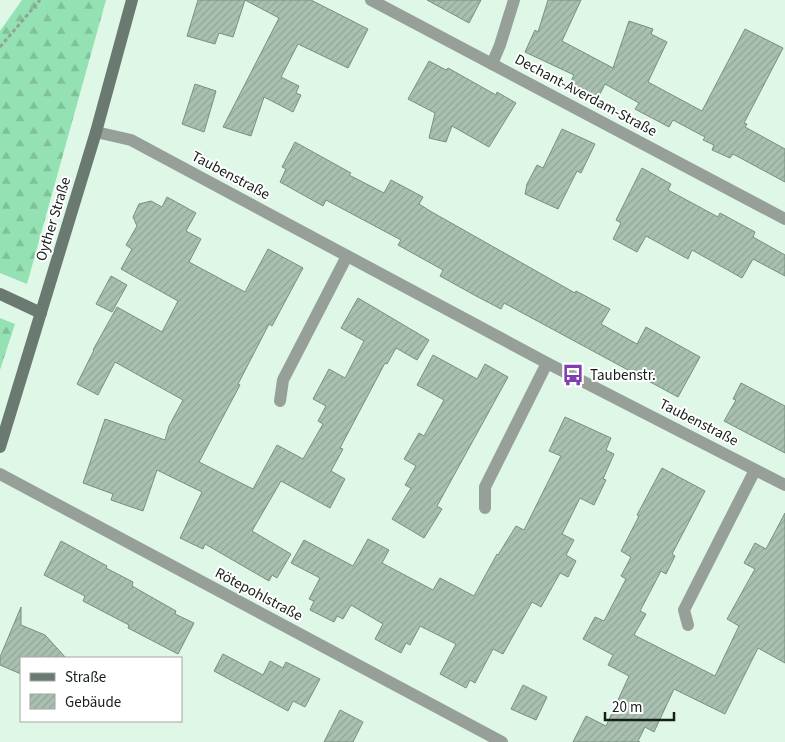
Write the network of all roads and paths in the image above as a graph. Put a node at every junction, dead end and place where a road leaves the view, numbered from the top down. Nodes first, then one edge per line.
1 (40, 0) edge
2 (132, 0) edge
3 (371, 0) edge
4 (514, 0) edge
5 (0, 47) edge
6 (492, 64) junction
7 (96, 132) junction
8 (785, 219) edge
9 (347, 256) junction
10 (0, 294) edge
11 (41, 314) junction
12 (547, 363) junction
13 (280, 402) dead end
14 (0, 446) edge
15 (755, 470) junction
16 (0, 474) edge
17 (785, 485) edge
18 (485, 508) dead end
19 (688, 625) dead end
20 (502, 742) edge

1 - 5 path
2 - 7 main road, Oyther Straße
3 - 6 street, Dechant-Averdam-Straße
4 - 6 street
6 - 8 street, Dechant-Averdam-Straße
7 - 9 street, Taubenstraße
7 - 11 main road, Oyther Straße
9 - 12 street, Taubenstraße
9 - 13 street
10 - 11 main road
11 - 14 main road, Oyther Straße
12 - 15 street, Taubenstraße
12 - 18 street
15 - 17 street, Taubenstraße
15 - 19 street
16 - 20 street, Rötepohlstraße

